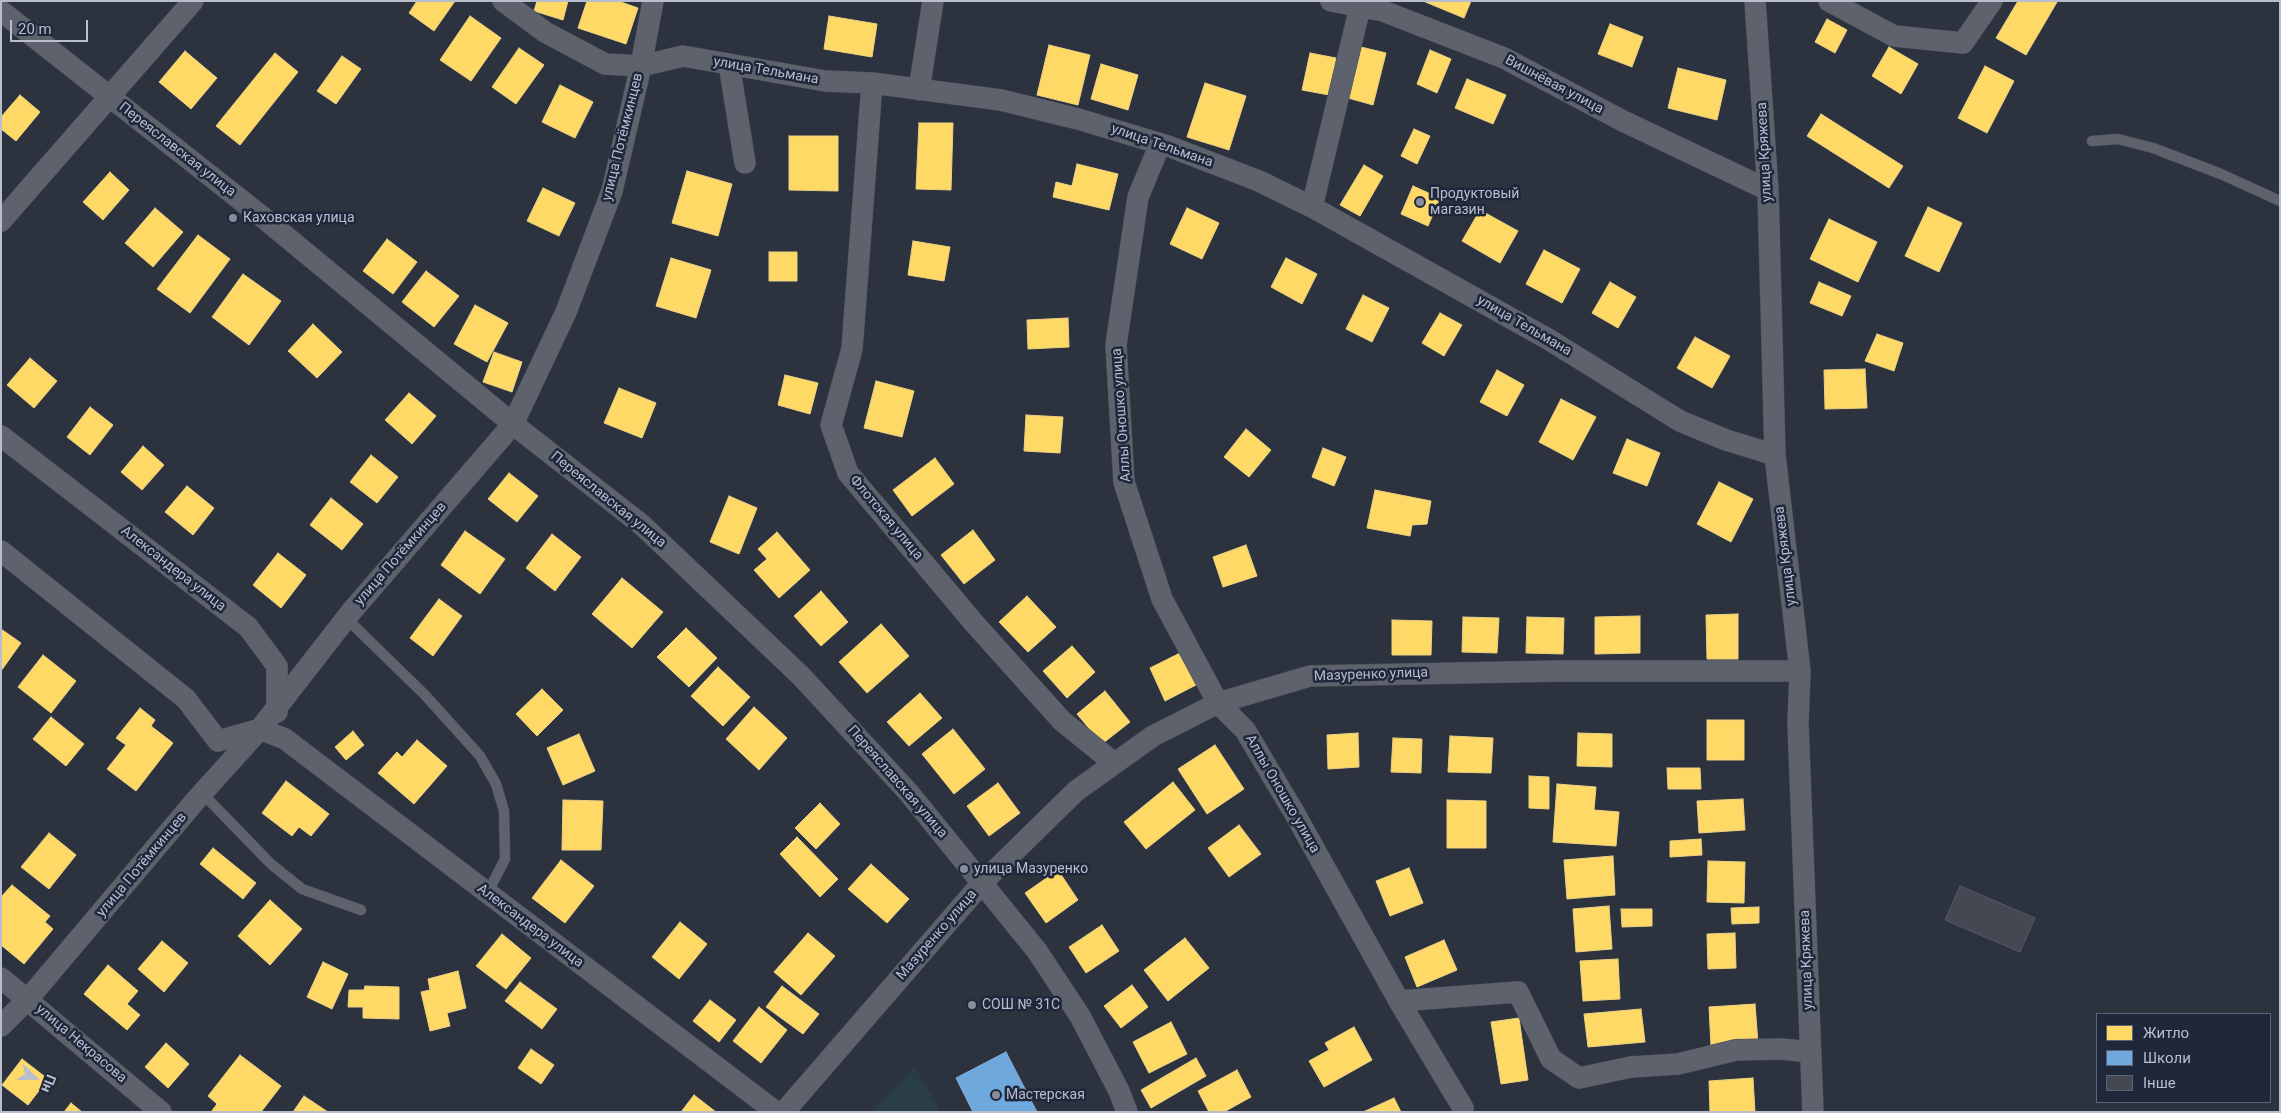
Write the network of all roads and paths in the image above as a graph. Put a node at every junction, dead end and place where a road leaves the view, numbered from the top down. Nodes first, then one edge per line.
1 (193, 1) edge
2 (503, 1) edge
3 (653, 1) edge
4 (933, 1) edge
5 (1331, 1) edge
6 (1755, 1) edge
7 (1829, 1) edge
8 (1992, 1) edge
9 (1360, 7) junction
10 (1, 11) edge
11 (729, 64) junction
12 (641, 66) junction
13 (872, 83) junction
14 (919, 90) junction
15 (108, 97) junction
16 (2092, 141) dead end
17 (1160, 144) junction
18 (745, 163) dead end
19 (1768, 190) junction
20 (2280, 201) edge
21 (1312, 207) junction
22 (1, 221) edge
23 (513, 424) junction
24 (1, 436) edge
25 (1775, 455) junction
26 (1, 551) edge
27 (346, 618) junction
28 (1800, 671) junction
29 (1218, 703) junction
30 (276, 708) junction
31 (260, 729) junction
32 (285, 739) junction
33 (1114, 764) junction
34 (202, 793) junction
35 (982, 883) junction
36 (487, 894) junction
37 (360, 910) dead end
38 (1, 978) edge
39 (28, 999) junction
40 (1399, 1001) junction
41 (1, 1026) edge
42 (1811, 1052) junction
43 (161, 1112) edge
44 (776, 1112) edge
45 (784, 1112) edge
46 (1127, 1112) edge
47 (1463, 1112) edge
48 (1813, 1112) edge

1 - 15 street
2 - 12 street, улица Тельмана
3 - 12 street, улица Потёмкинцев
4 - 14 street
5 - 9 street, Вишнёвая улица
6 - 19 street, улица Кряжева
7 - 8 street
9 - 19 street, Вишнёвая улица
9 - 21 street
10 - 15 street, Переяславская улица
11 - 12 street, улица Тельмана
11 - 13 street, улица Тельмана
11 - 18 street
12 - 23 street, улица Потёмкинцев
13 - 14 street, улица Тельмана
13 - 33 street, Флотская улица
14 - 17 street, улица Тельмана
15 - 22 street
15 - 23 street, Переяславская улица
16 - 20 lane
17 - 21 street, улица Тельмана
17 - 29 street, Аллы Оношко улица
19 - 25 street, улица Кряжева
21 - 25 street, улица Тельмана
23 - 27 street, улица Потёмкинцев
23 - 35 street, Переяславская улица
24 - 30 street, Александера улица
25 - 28 street, улица Кряжева
26 - 31 street
27 - 30 street, улица Потёмкинцев
27 - 36 lane
28 - 29 street, Мазуренко улица
28 - 42 street, улица Кряжева
29 - 33 street, Мазуренко улица
29 - 40 street, Аллы Оношко улица
30 - 31 street, улица Потёмкинцев
30 - 32 street, Александера улица
31 - 32 street, Александера улица
31 - 34 street, улица Потёмкинцев
32 - 36 street, Александера улица
33 - 35 street, Мазуренко улица
34 - 37 lane
34 - 39 street, улица Потёмкинцев
35 - 45 street, Мазуренко улица
35 - 46 street, Переяславская улица
36 - 44 street, Александера улица
38 - 39 street, улица Некрасова
39 - 41 street, улица Потёмкинцев
39 - 43 street, улица Некрасова
40 - 42 street
40 - 47 street, Аллы Оношко улица
42 - 48 street, улица Кряжева

